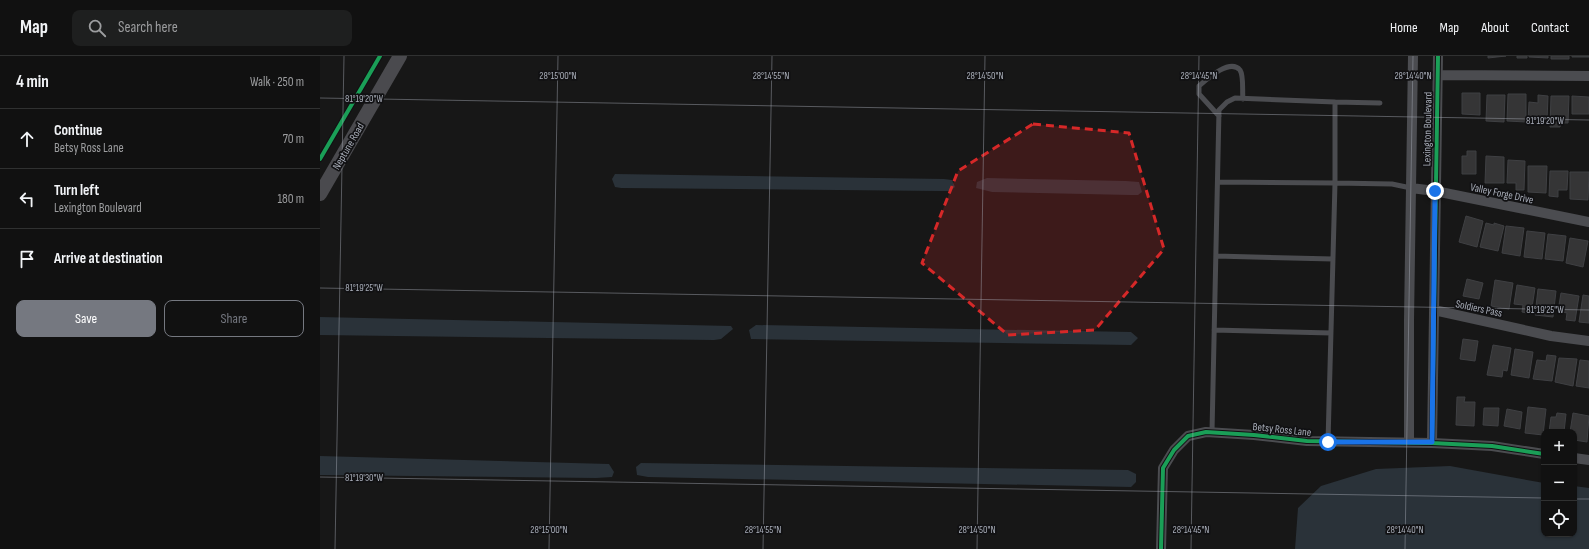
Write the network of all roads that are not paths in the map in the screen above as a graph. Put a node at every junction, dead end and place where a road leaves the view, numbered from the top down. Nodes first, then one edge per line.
1 (400, 56) edge
2 (1413, 56) edge
3 (1438, 56) edge
4 (1437, 75) junction
5 (1589, 76) edge
6 (1243, 99) junction
7 (1335, 102) junction
8 (1380, 104) dead end
9 (1219, 116) junction
10 (1218, 182) junction
11 (1335, 183) junction
12 (1411, 188) junction
13 (1435, 191) junction
14 (320, 194) edge
15 (1589, 222) edge
16 (1216, 256) junction
17 (1333, 259) junction
18 (1434, 310) junction
19 (1214, 330) junction
20 (1331, 333) junction
21 (1589, 341) edge
22 (1212, 432) junction
23 (1328, 442) junction
24 (1409, 442) junction
25 (1432, 442) junction
26 (1541, 454) edge
27 (1577, 458) edge
28 (1589, 460) edge
29 (1161, 549) edge

1 - 14 main road, Neptune Road
2 - 12 street, Lexington Boulevard
3 - 4 street, Lexington Boulevard
4 - 5 street
4 - 13 street, Lexington Boulevard
6 - 7 lane
6 - 9 lane
6 - 9 lane
7 - 8 lane
7 - 11 lane
9 - 10 lane
10 - 11 lane
10 - 16 lane
11 - 12 lane
11 - 17 lane
12 - 13 street, Valley Forge Drive
12 - 24 street, Lexington Boulevard
13 - 15 street, Valley Forge Drive
13 - 18 street, Lexington Boulevard
16 - 17 lane
16 - 19 lane
17 - 20 lane
18 - 21 street, Soldiers Pass
18 - 25 street, Lexington Boulevard
19 - 20 lane
19 - 22 lane
20 - 23 lane
22 - 23 street, Betsy Ross Lane
22 - 29 street, Betsy Ross Lane
23 - 24 street, Betsy Ross Lane
24 - 25 street, Betsy Ross Lane
25 - 26 street, Betsy Ross Lane
27 - 28 street

